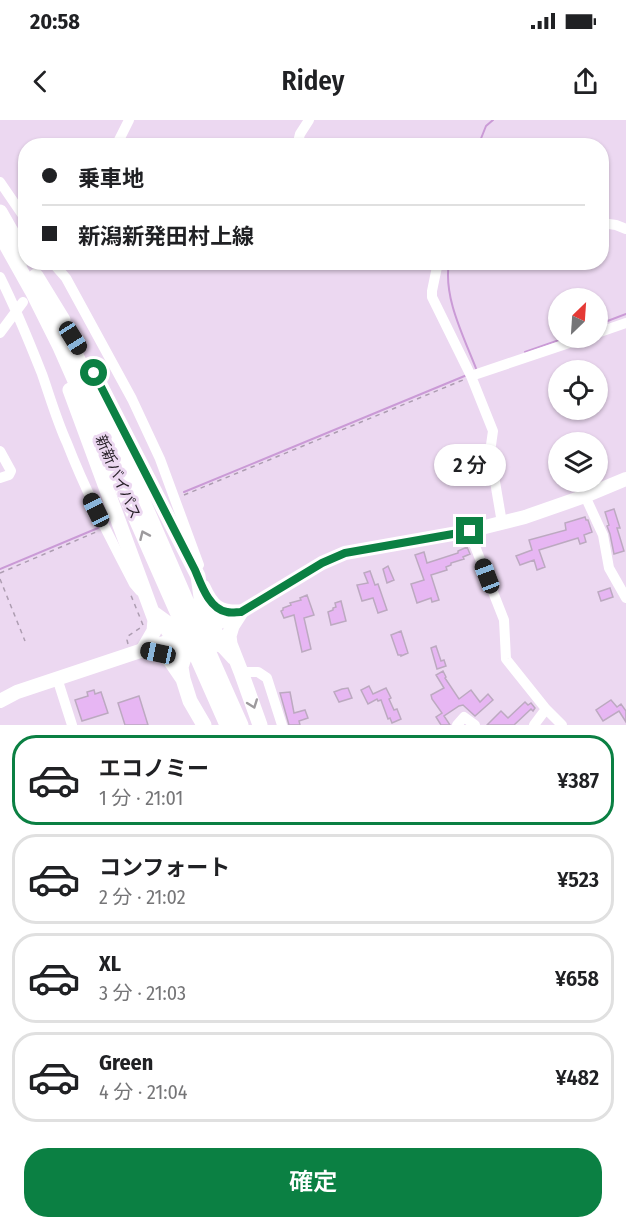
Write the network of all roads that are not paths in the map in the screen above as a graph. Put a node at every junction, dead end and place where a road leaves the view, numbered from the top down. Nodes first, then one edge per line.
1 (129, 120) edge
2 (309, 120) edge
3 (120, 138) edge
4 (299, 138) edge
5 (0, 182) edge
6 (18, 208) edge
7 (0, 212) edge
8 (609, 224) edge
9 (626, 229) edge
10 (0, 234) edge
11 (18, 244) edge
12 (18, 258) edge
13 (436, 270) edge
14 (0, 277) edge
15 (36, 282) edge
16 (626, 323) edge
17 (1, 329) edge
18 (608, 329) edge
19 (554, 348) edge
20 (471, 376) junction
21 (0, 451) edge
22 (0, 478) edge
23 (626, 479) edge
24 (585, 496) junction
25 (502, 523) junction
26 (470, 531) junction
27 (197, 573) junction
28 (135, 590) junction
29 (205, 591) junction
30 (626, 598) edge
31 (241, 612) junction
32 (157, 616) junction
33 (212, 626) junction
34 (193, 633) junction
35 (174, 640) junction
36 (224, 646) junction
37 (137, 651) junction
38 (238, 665) junction
39 (182, 673) junction
40 (57, 678) junction
41 (215, 683) junction
42 (190, 700) junction
43 (0, 701) edge
44 (546, 709) junction
45 (72, 725) edge
46 (194, 725) edge
47 (204, 725) edge
48 (227, 725) edge
49 (241, 725) edge
50 (260, 725) edge
51 (282, 725) edge
52 (457, 725) edge
53 (475, 725) edge
54 (534, 725) edge
55 (562, 725) edge

1 - 3 street
2 - 4 street
5 - 6 street
7 - 11 highway
8 - 9 street
10 - 12 highway, 新新バイパス
13 - 20 street
14 - 15 street
15 - 17 street
15 - 27 highway
15 - 27 street
15 - 28 highway
15 - 28 street
15 - 41 highway, 新新バイパス
16 - 18 street
19 - 20 street
20 - 25 street
21 - 22 street
23 - 24 main road
24 - 25 main road
24 - 30 street
25 - 26 main road
26 - 31 main road
26 - 44 street
27 - 29 highway
27 - 34 highway
28 - 32 highway
29 - 31 highway
29 - 33 highway
31 - 33 main road
31 - 38 highway
32 - 34 highway
32 - 35 highway
32 - 37 highway
33 - 34 main road
33 - 36 highway
34 - 35 main road
34 - 36 highway
34 - 39 highway
35 - 37 main road
35 - 39 highway
36 - 38 highway
37 - 39 highway
37 - 40 main road
38 -> 50 highway
38 - 51 street
39 - 42 highway
40 - 43 main road
40 - 45 street
41 - 48 highway, 新新バイパス
41 - 49 highway, 新新バイパス
42 - 46 street
42 - 47 highway
44 - 54 street
44 - 55 street
52 - 53 street

